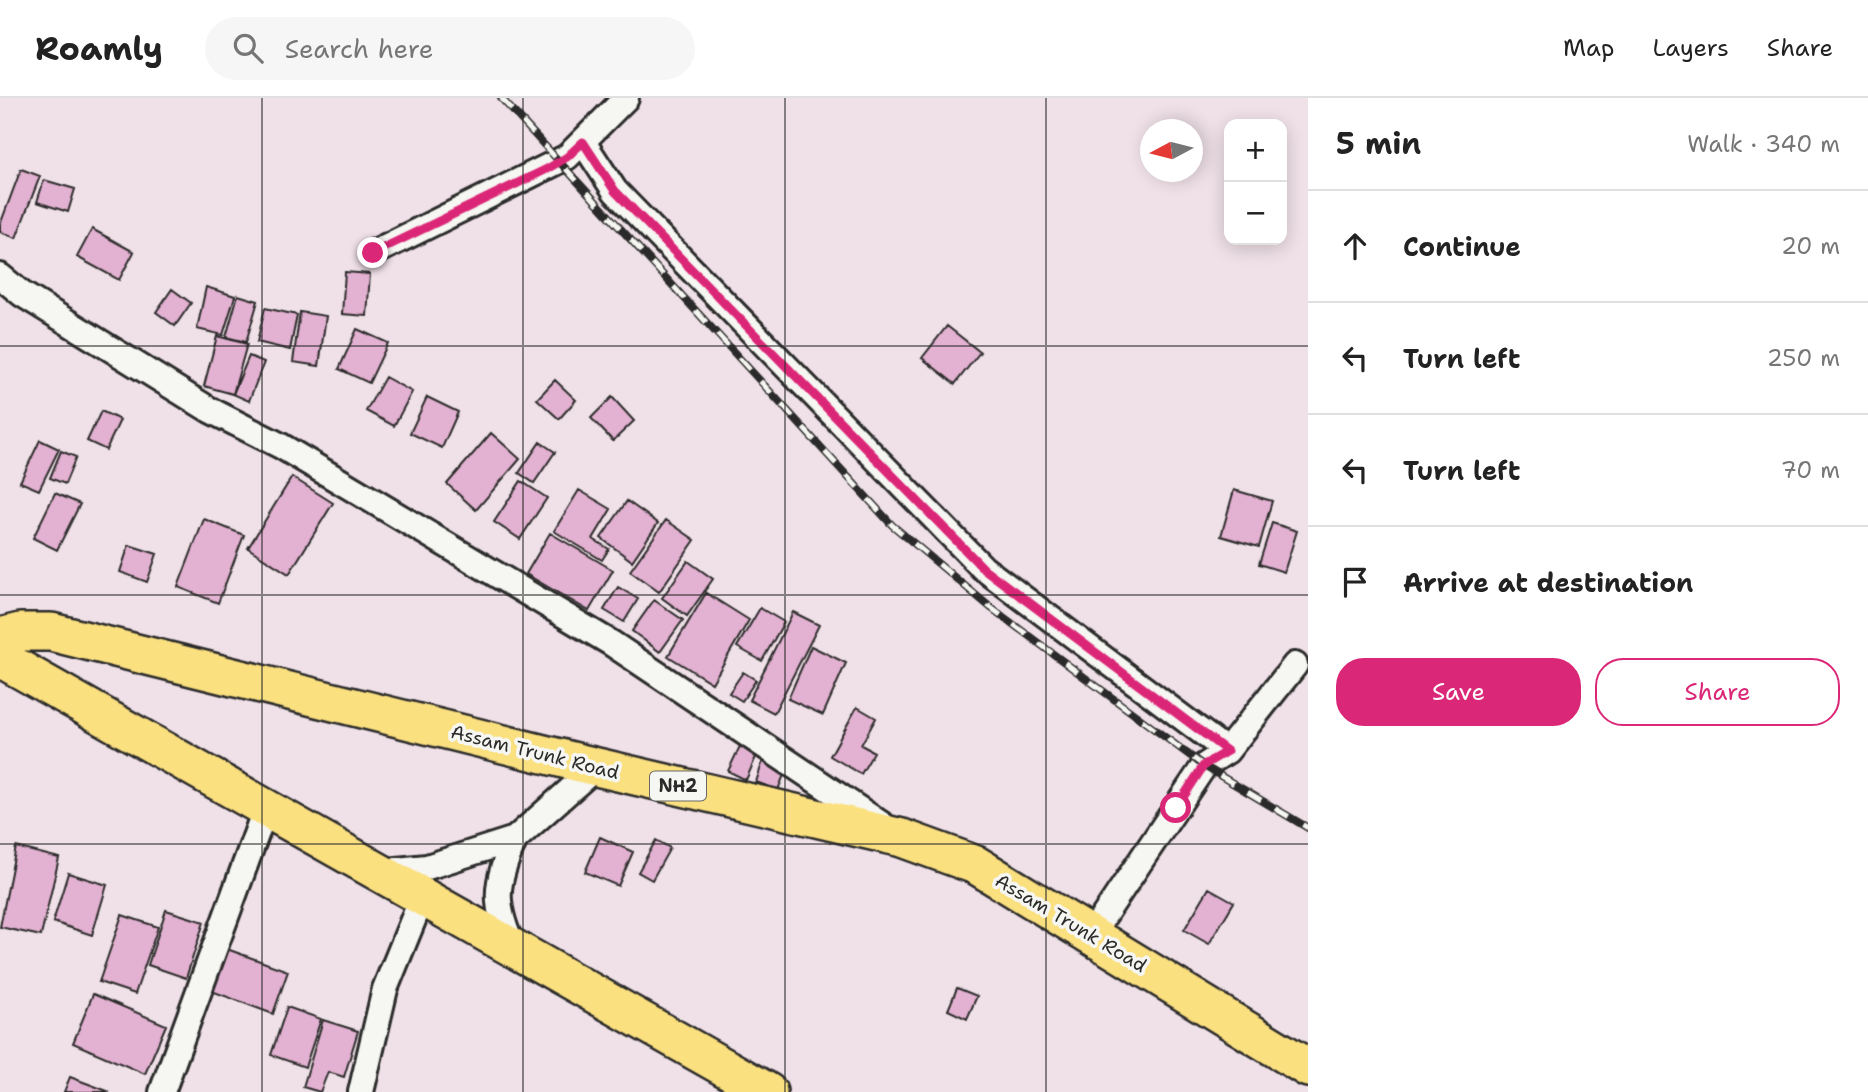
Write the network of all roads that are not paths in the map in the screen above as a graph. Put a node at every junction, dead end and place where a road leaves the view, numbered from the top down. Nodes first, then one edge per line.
1 (625, 98) edge
2 (583, 142) junction
3 (373, 253) dead end
4 (0, 276) edge
5 (0, 637) edge
6 (0, 658) edge
7 (1295, 665) dead end
8 (1227, 751) junction
9 (596, 767) junction
10 (265, 810) junction
11 (902, 838) junction
12 (515, 839) junction
13 (374, 872) junction
14 (422, 898) junction
15 (1091, 935) junction
16 (514, 950) junction
17 (1308, 1068) edge
18 (162, 1092) edge
19 (361, 1092) edge
20 (768, 1092) edge

1 - 2 street
2 - 3 street
2 - 8 street
4 - 11 street
5 - 9 highway, Assam Trunk Road / NH2
6 - 10 highway
7 - 8 street
8 - 15 street
9 - 11 highway, Assam Trunk Road / NH2
9 - 12 street
10 - 13 highway
10 - 18 street
11 - 15 highway, Assam Trunk Road / NH2
12 - 13 street
12 - 16 street
13 - 14 highway
14 - 16 highway
14 - 19 street
15 - 17 highway, Assam Trunk Road / NH2
16 - 20 highway

